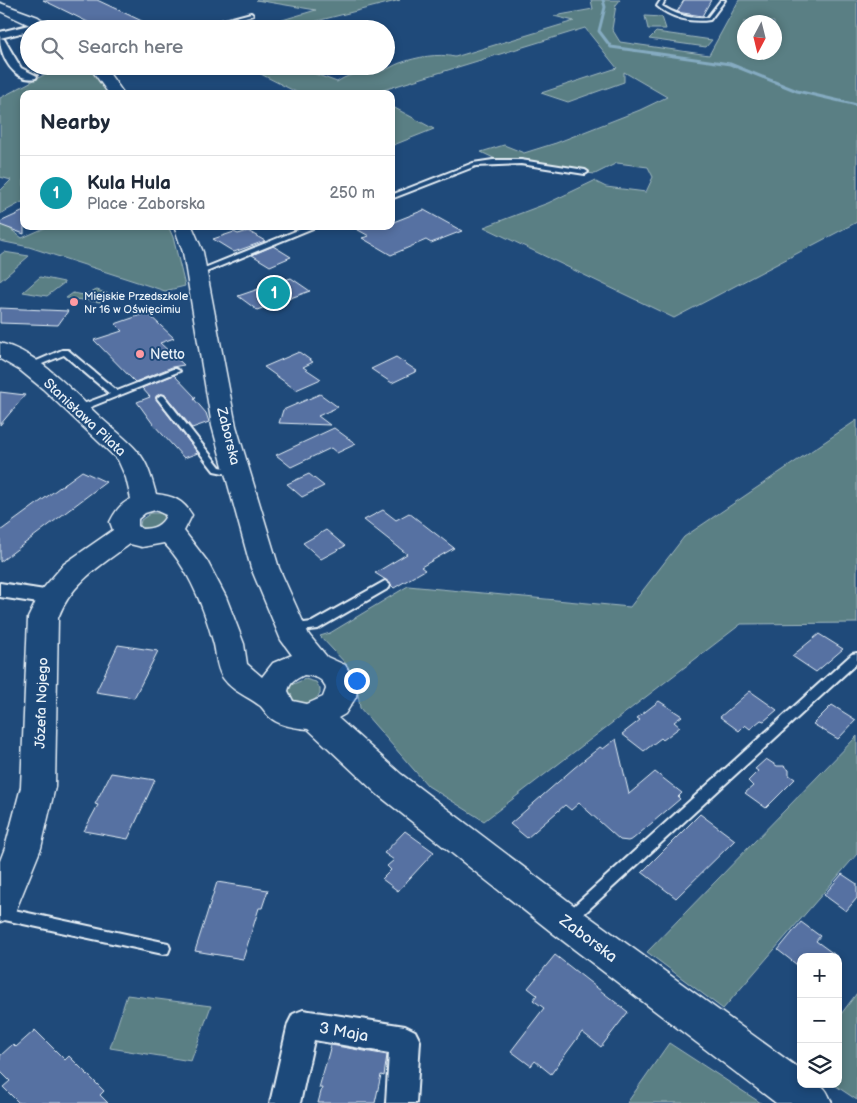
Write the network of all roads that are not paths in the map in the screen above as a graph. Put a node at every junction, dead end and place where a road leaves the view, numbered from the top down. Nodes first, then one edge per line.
1 (663, 0) edge
2 (723, 0) edge
3 (0, 7) edge
4 (251, 14) dead end
5 (29, 20) edge
6 (227, 20) edge
7 (20, 31) edge
8 (0, 35) edge
9 (0, 41) edge
10 (20, 71) edge
11 (102, 75) edge
12 (113, 90) edge
13 (585, 172) dead end
14 (395, 194) edge
15 (185, 230) edge
16 (305, 230) edge
17 (196, 273) junction
18 (0, 350) edge
19 (29, 366) junction
20 (176, 371) dead end
21 (116, 394) junction
22 (161, 398) dead end
23 (78, 409) junction
24 (238, 473) junction
25 (145, 503) junction
26 (127, 532) junction
27 (169, 532) junction
28 (384, 585) dead end
29 (0, 590) edge
30 (51, 598) junction
31 (856, 657) edge
32 (290, 662) junction
33 (324, 710) junction
34 (0, 905) edge
35 (0, 913) edge
36 (566, 922) junction
37 (162, 948) dead end
38 (285, 1103) edge
39 (401, 1103) edge
40 (811, 1103) edge

1 - 2 lane
3 - 5 street
4 - 6 lane
7 - 8 street
9 - 10 street
11 - 12 street
13 - 14 lane
15 - 17 street, Zaborska
16 - 17 lane
17 - 24 street, Zaborska
18 - 19 street, Stanisława Pilata
19 - 21 lane
19 - 23 street, Stanisława Pilata
20 - 21 lane
21 - 23 lane
22 - 24 lane
23 - 25 street, Stanisława Pilata
24 - 32 street, Zaborska
25 - 26 street
25 - 27 street
26 - 27 street
26 - 30 street, Józefa Nojego
27 - 32 street
28 - 32 lane
29 - 30 street
30 - 34 street, Józefa Nojego
31 - 36 lane
32 - 33 street
32 - 33 street
33 - 36 street, Zaborska
35 - 37 lane
36 - 40 street, Zaborska
38 - 39 street, 3 Maja

